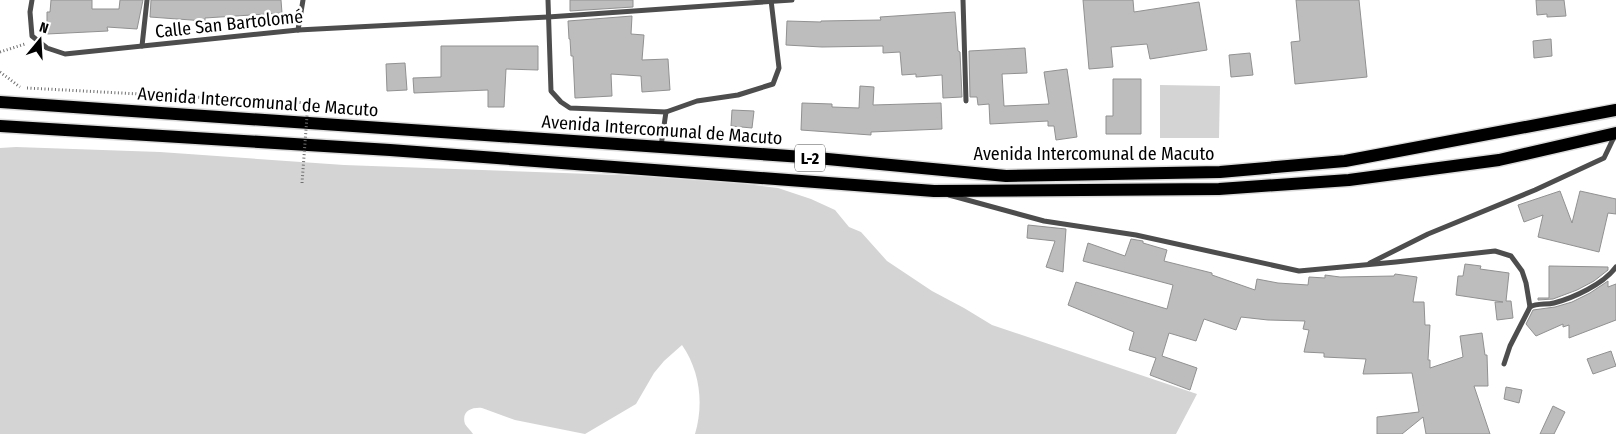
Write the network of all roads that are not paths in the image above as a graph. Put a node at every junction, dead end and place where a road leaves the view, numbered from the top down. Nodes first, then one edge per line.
1 (32, 0) edge
2 (147, 0) edge
3 (303, 0) edge
4 (548, 0) edge
5 (676, 0) edge
6 (792, 0) edge
7 (963, 0) edge
8 (770, 1) edge
9 (675, 8) junction
10 (548, 18) junction
11 (298, 30) junction
12 (142, 46) junction
13 (966, 101) dead end
14 (0, 102) edge
15 (1616, 110) edge
16 (666, 112) junction
17 (0, 126) edge
18 (1616, 133) edge
19 (661, 147) junction
20 (934, 191) junction
21 (1368, 265) junction
22 (1616, 267) edge
23 (1530, 308) junction
24 (1504, 364) dead end

1 - 12 street, Calle San Bartolomé
2 - 12 street
3 - 11 street
4 - 10 street
5 - 9 street
6 - 8 street, Calle San Bartolomé
7 - 13 street
8 - 9 street, Calle San Bartolomé
8 - 16 street
9 - 10 street, Calle San Bartolomé
10 - 11 street, Calle San Bartolomé
10 - 16 street
11 - 12 street, Calle San Bartolomé
14 - 19 main road, Avenida Intercomunal de Macuto / L-2
15 - 19 main road, Avenida Intercomunal de Macuto / L-2
16 - 19 street
17 - 20 main road, Avenida Intercomunal de Macuto / L-2
18 - 20 main road, Avenida Intercomunal de Macuto / L-2
18 - 21 street
20 - 21 street
21 - 23 street
22 - 23 street
23 - 24 street

